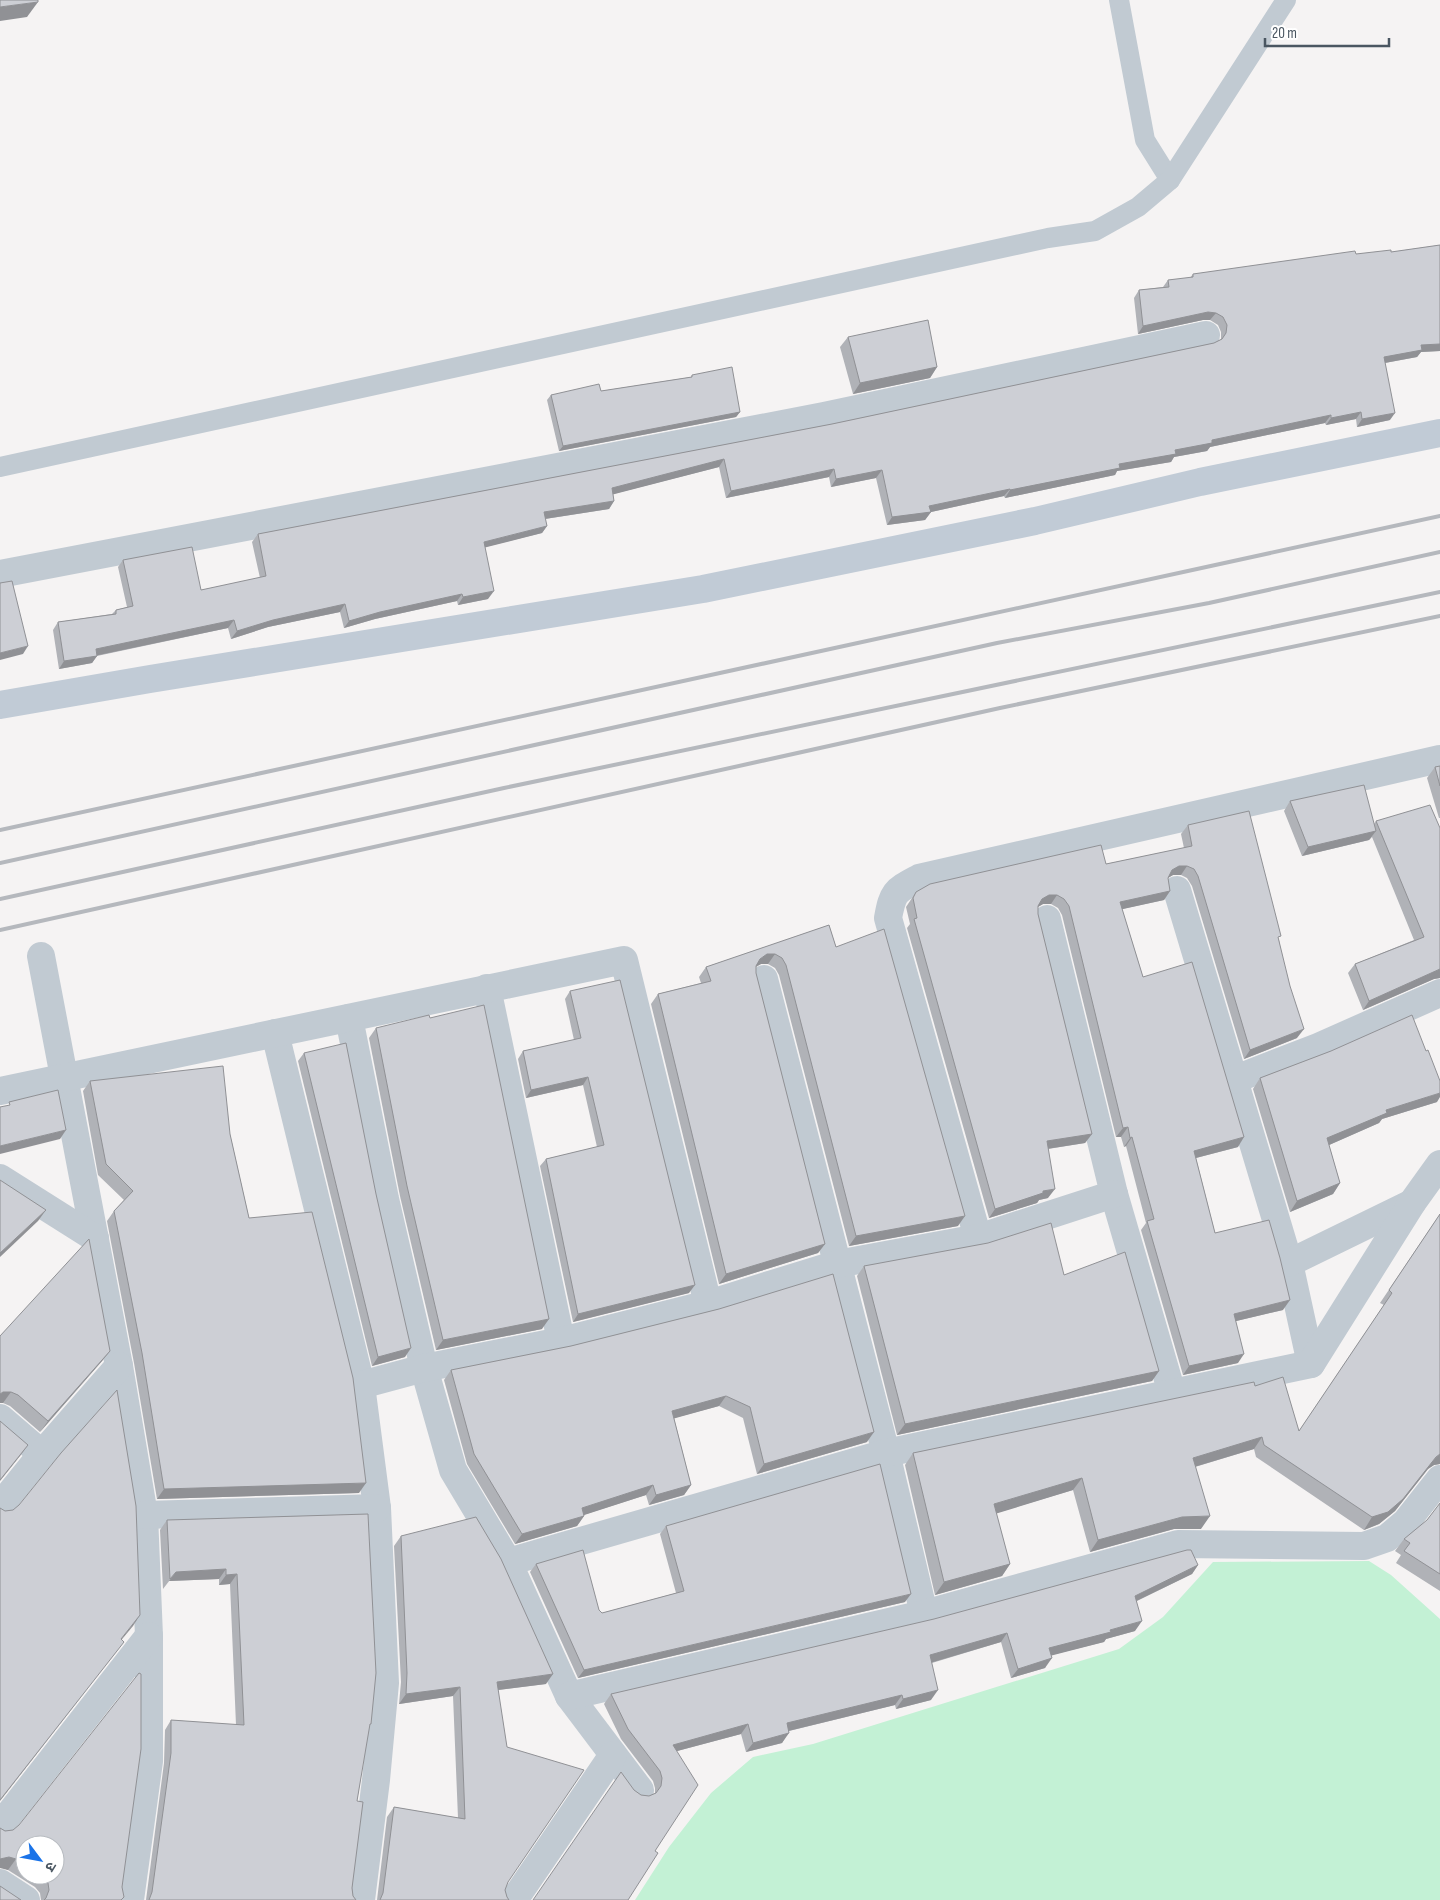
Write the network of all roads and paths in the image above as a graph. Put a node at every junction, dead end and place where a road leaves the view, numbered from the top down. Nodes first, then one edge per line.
1 (1119, 0) edge
2 (1286, 0) edge
3 (1170, 180) junction
4 (1206, 335) dead end
5 (1440, 433) edge
6 (0, 467) edge
7 (0, 574) edge
8 (0, 705) edge
9 (1440, 759) edge
10 (1177, 890) dead end
11 (1046, 919) dead end
12 (41, 956) dead end
13 (764, 979) dead end
14 (487, 988) junction
15 (1440, 992) edge
16 (349, 1018) junction
17 (275, 1033) junction
18 (65, 1077) junction
19 (1233, 1080) junction
20 (0, 1090) edge
21 (1440, 1164) edge
22 (0, 1178) edge
23 (1114, 1194) junction
24 (1412, 1203) junction
25 (95, 1238) junction
26 (978, 1238) junction
27 (1290, 1263) junction
28 (837, 1264) junction
29 (708, 1304) junction
30 (560, 1341) junction
31 (1311, 1364) junction
32 (119, 1366) junction
33 (424, 1368) junction
34 (362, 1384) junction
35 (1172, 1393) junction
36 (0, 1418) edge
37 (886, 1453) junction
38 (42, 1454) junction
39 (1440, 1480) edge
40 (0, 1506) edge
41 (377, 1508) junction
42 (144, 1516) junction
43 (508, 1562) junction
44 (924, 1614) junction
45 (149, 1636) junction
46 (569, 1696) junction
47 (613, 1755) junction
48 (640, 1790) dead end
49 (0, 1826) edge
50 (0, 1883) edge
51 (26, 1900) edge
52 (130, 1900) edge
53 (360, 1900) edge
54 (514, 1900) edge

1 - 3 lane
2 - 3 lane
3 - 6 lane
4 - 7 street
5 - 8 street
9 - 26 street
10 - 19 street
11 - 23 street
12 - 18 street
13 - 28 street
14 - 16 street
14 - 29 street
14 - 30 street
15 - 19 street
16 - 17 street
16 - 33 street
17 - 18 street
17 - 34 street
18 - 20 street
18 - 25 street
19 - 27 street
21 - 24 street
22 - 25 street
23 - 26 street
23 - 35 street
24 - 27 street
24 - 31 street
25 - 32 street
26 - 28 street
27 - 31 street
28 - 29 street
28 - 37 street
29 - 30 street
30 - 33 street
31 - 35 street
32 - 38 street
32 - 42 street
33 - 34 street
33 - 43 street
34 - 41 street
35 - 37 street
36 - 38 street
37 - 43 street
37 - 44 street
38 - 40 street
39 - 44 street
41 - 42 street
41 - 53 street
42 - 45 street
43 - 46 street
44 - 46 street
45 - 49 street
45 - 52 street
46 - 47 street
47 - 48 street
47 - 54 street
50 - 51 street

